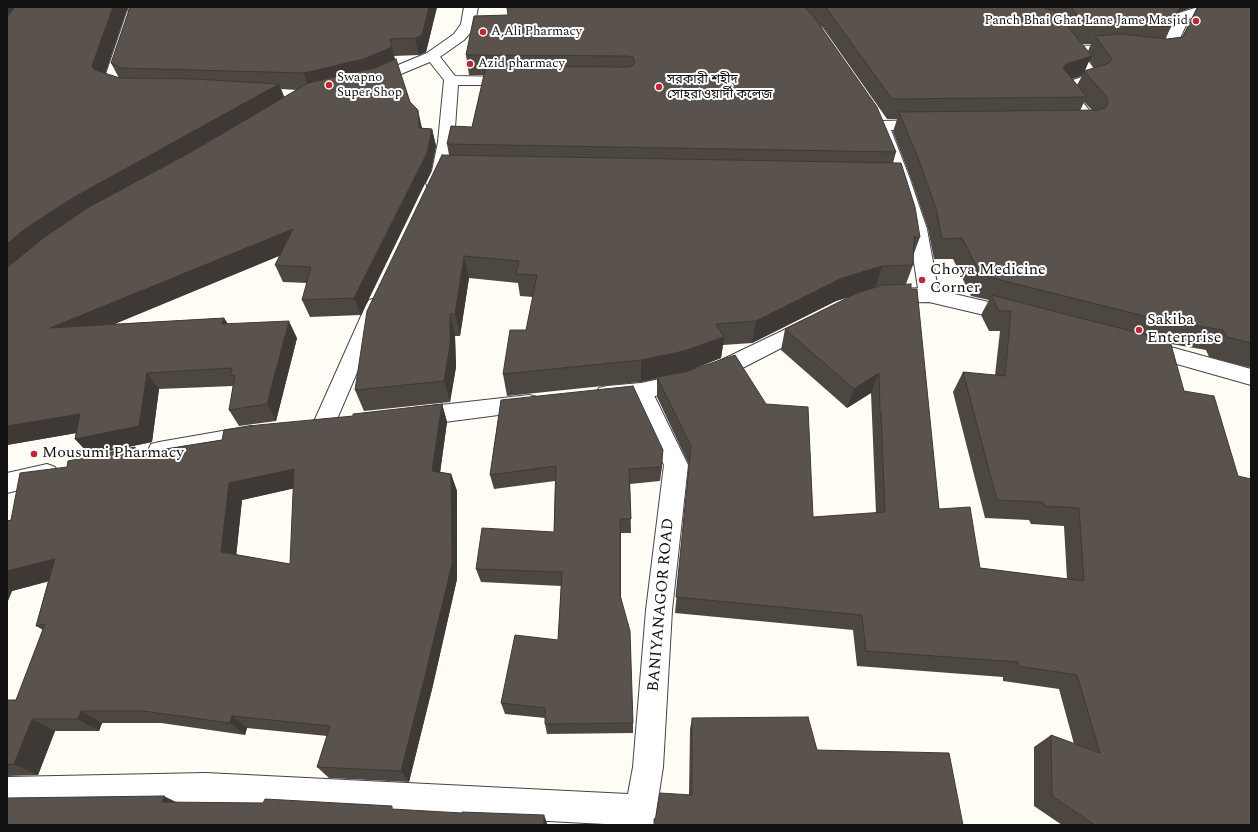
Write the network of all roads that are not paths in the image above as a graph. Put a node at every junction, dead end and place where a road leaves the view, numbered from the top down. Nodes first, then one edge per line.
1 (138, 7) edge
2 (471, 7) edge
3 (1218, 7) edge
4 (1064, 39) edge
5 (1074, 50) junction
6 (432, 56) junction
7 (451, 80) junction
8 (523, 81) edge
9 (360, 84) edge
10 (144, 90) edge
11 (1057, 124) edge
12 (942, 125) edge
13 (427, 199) edge
14 (384, 289) edge
15 (929, 295) junction
16 (868, 299) edge
17 (830, 313) edge
18 (1032, 320) edge
19 (1129, 344) edge
20 (1251, 377) edge
21 (641, 391) junction
22 (586, 396) edge
23 (548, 401) edge
24 (398, 418) edge
25 (346, 424) edge
26 (268, 432) edge
27 (142, 454) edge
28 (68, 469) edge
29 (7, 483) edge
30 (7, 792) edge
31 (639, 817) edge

1 - 10 street
2 - 6 street
3 - 5 street
4 - 5 street
5 - 11 street
6 - 7 street
6 - 9 street
7 - 8 street
7 - 13 street
12 - 15 street
14 - 25 street
15 - 16 street
15 - 18 street
17 - 21 street
19 - 20 street
21 - 22 street
21 - 31 street, BANIYANAGOR ROAD
23 - 24 street
26 - 27 street
28 - 29 street
30 - 31 street

